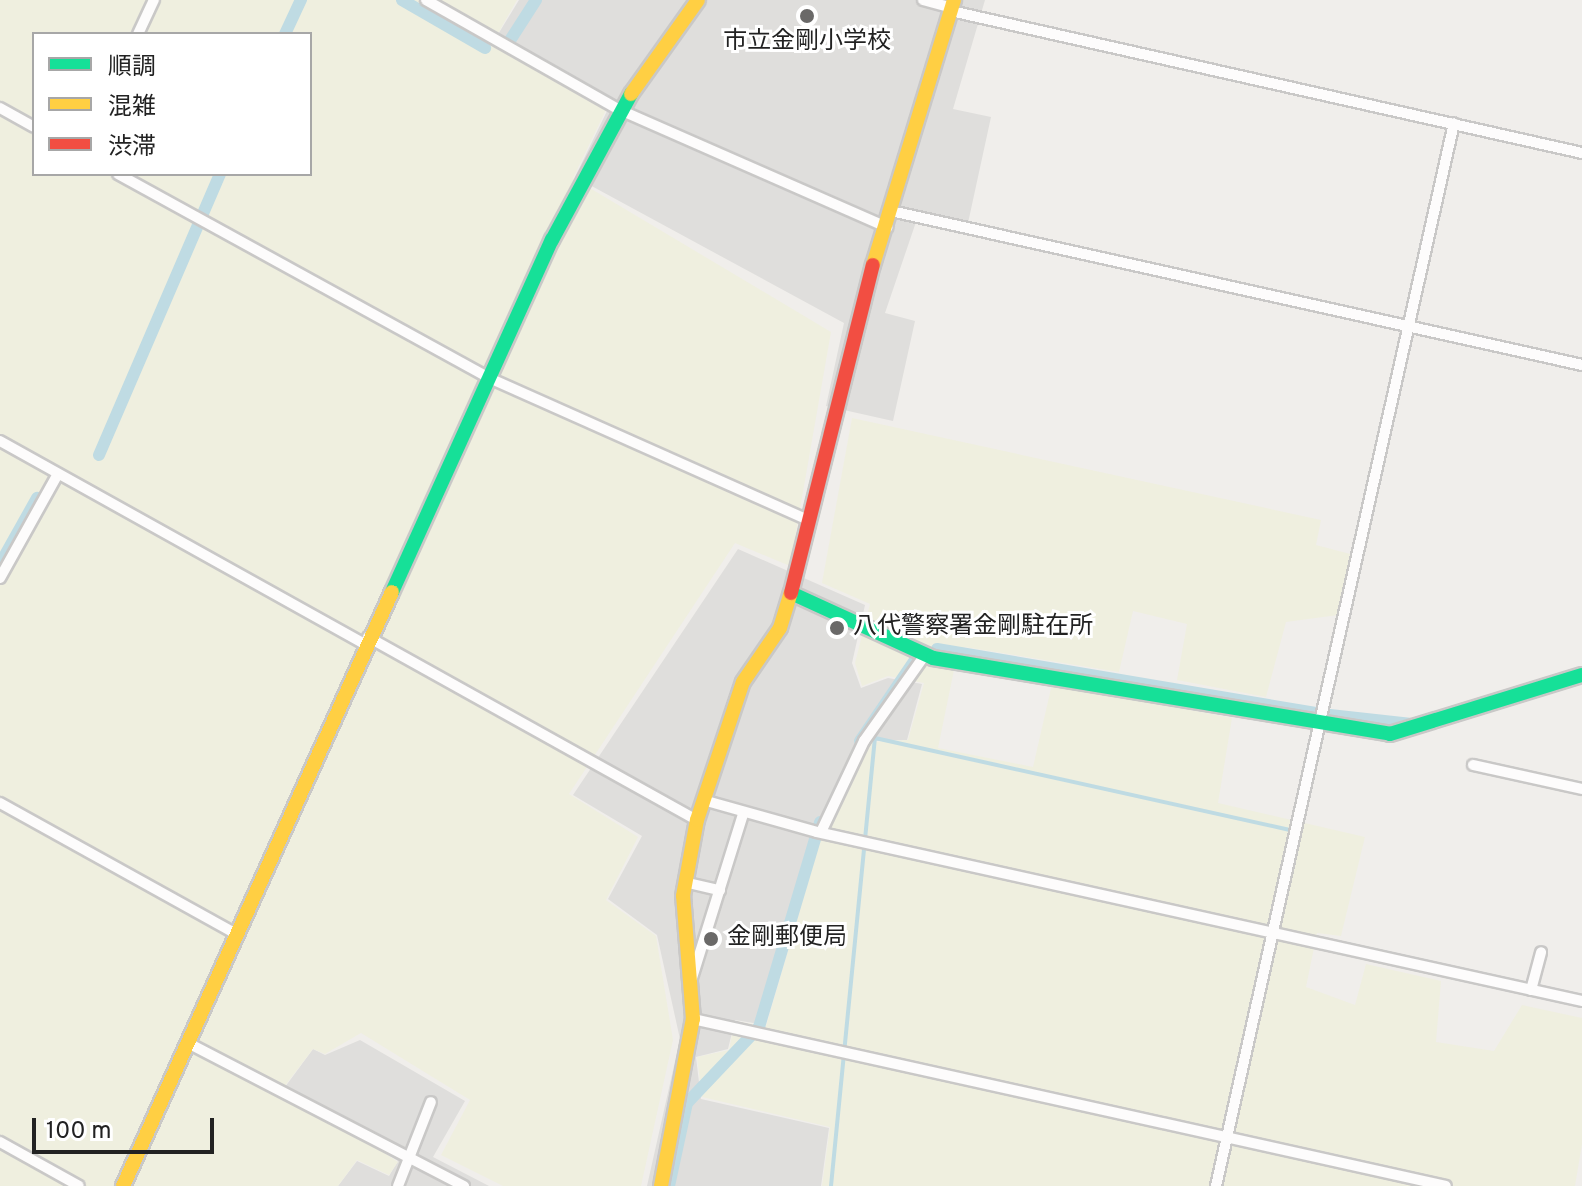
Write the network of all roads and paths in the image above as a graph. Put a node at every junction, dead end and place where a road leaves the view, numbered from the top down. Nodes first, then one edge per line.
1 (154, 0) edge
2 (426, 0) edge
3 (698, 0) edge
4 (923, 0) edge
5 (953, 6) edge
6 (139, 32) edge
7 (0, 108) edge
8 (620, 110) junction
9 (1454, 123) junction
10 (32, 126) edge
11 (1582, 153) edge
12 (134, 178) edge
13 (891, 211) junction
14 (887, 227) junction
15 (1409, 327) junction
16 (1582, 365) edge
17 (487, 377) junction
18 (0, 441) edge
19 (58, 474) junction
20 (806, 519) junction
21 (0, 578) edge
22 (791, 593) junction
23 (367, 640) junction
24 (925, 655) junction
25 (1582, 675) edge
26 (1320, 723) junction
27 (1473, 765) dead end
28 (1582, 789) edge
29 (703, 800) junction
30 (0, 803) edge
31 (743, 814) junction
32 (697, 820) junction
33 (817, 832) junction
34 (684, 882) junction
35 (720, 890) junction
36 (235, 933) junction
37 (1274, 933) junction
38 (1541, 952) dead end
39 (692, 978) junction
40 (1531, 990) junction
41 (1582, 1001) edge
42 (693, 1019) junction
43 (188, 1043) junction
44 (431, 1102) dead end
45 (1227, 1136) junction
46 (0, 1142) edge
47 (412, 1158) junction
48 (79, 1186) edge
49 (123, 1186) edge
50 (398, 1186) edge
51 (464, 1186) edge
52 (661, 1186) edge
53 (1216, 1186) edge
54 (1446, 1186) edge

1 - 6 street
2 - 8 street
3 - 8 street
4 - 5 street
5 - 9 street
5 - 13 street
7 - 10 street
8 - 14 street
8 - 17 street
9 - 11 street
9 - 15 street
12 - 17 street
13 - 14 street
13 - 15 street
14 - 20 street
15 - 16 street
15 - 26 street
17 - 20 street
17 - 23 street
18 - 19 street
19 - 21 street
19 - 23 street
20 - 22 street
22 - 24 street
22 - 29 street
23 - 32 street
23 - 36 street
24 - 26 street
24 - 33 street
25 - 26 street
26 - 37 street
27 - 28 street
29 - 31 street
29 - 32 street
30 - 36 street
31 - 33 street
31 - 35 street
32 - 34 street
33 - 37 street
34 - 35 street
34 - 39 street
35 - 39 street
36 - 43 street
37 - 40 street
37 - 45 street
38 - 40 street
39 - 42 street
40 - 41 street
42 - 45 street
42 - 52 street
43 - 47 street
43 - 49 street
44 - 47 street
45 - 53 street
45 - 54 street
46 - 48 street
47 - 50 street
47 - 51 street

